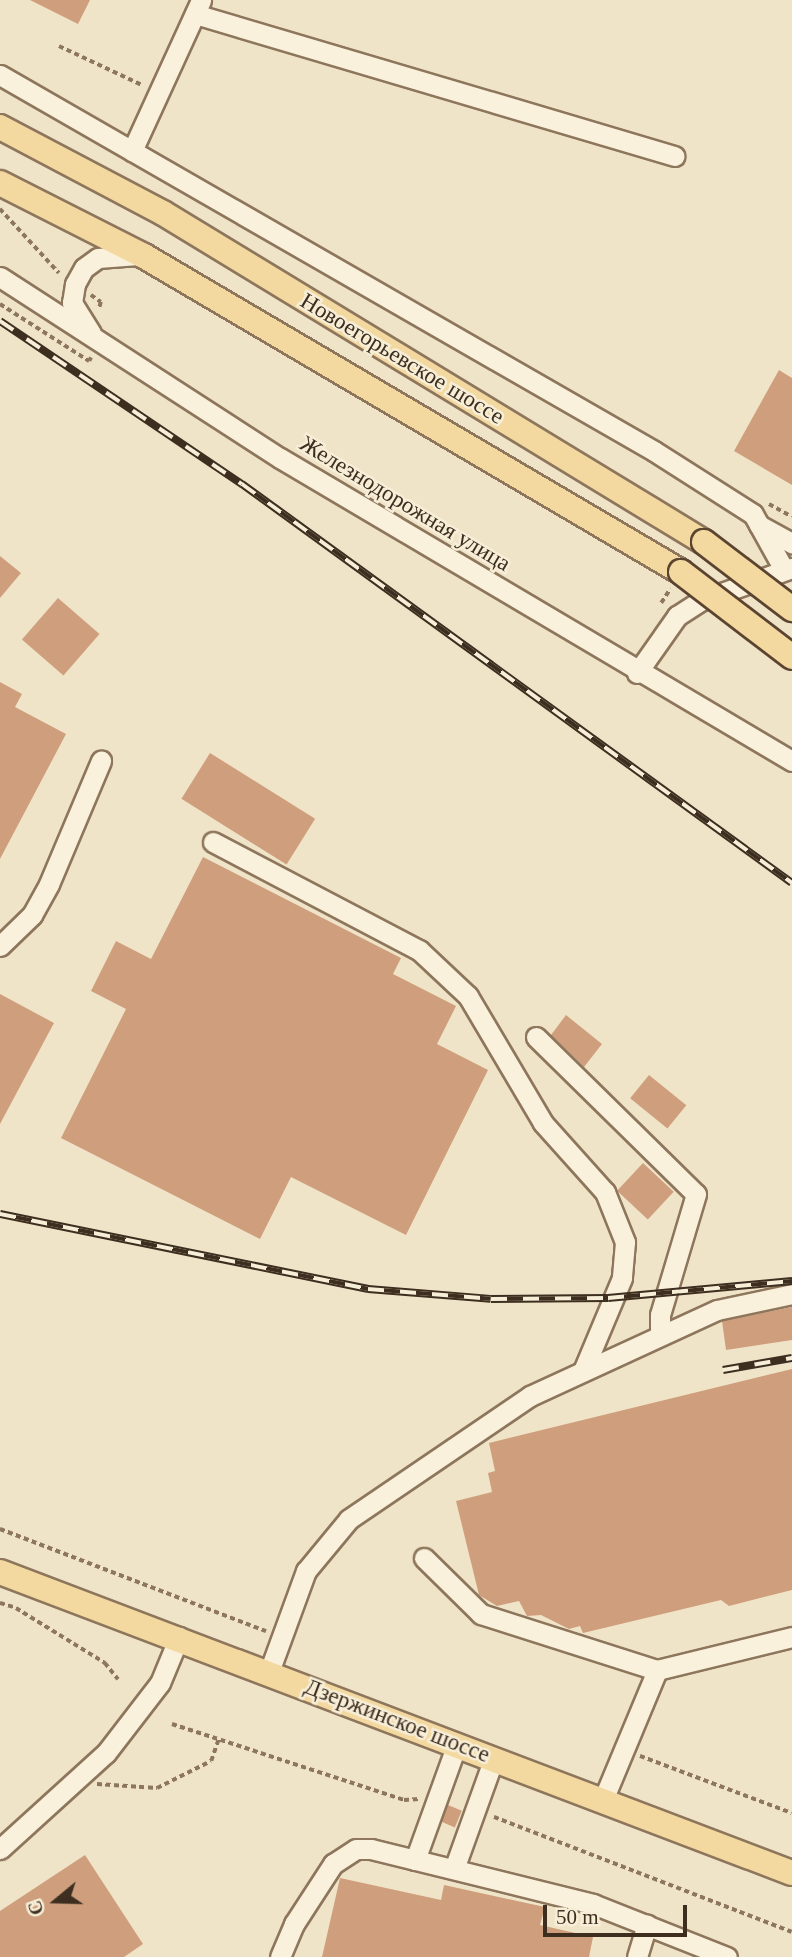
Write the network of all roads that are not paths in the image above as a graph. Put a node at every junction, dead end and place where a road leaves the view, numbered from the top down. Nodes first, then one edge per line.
1 (198, 7) edge
2 (0, 75) edge
3 (0, 127) edge
4 (132, 151) junction
5 (674, 156) dead end
6 (0, 183) edge
7 (144, 256) junction
8 (0, 276) edge
9 (99, 341) junction
10 (759, 525) junction
11 (792, 543) edge
12 (787, 568) edge
13 (792, 610) edge
14 (792, 657) edge
15 (637, 673) junction
16 (101, 761) dead end
17 (792, 761) edge
18 (213, 842) dead end
19 (0, 946) edge
20 (536, 1037) dead end
21 (792, 1294) edge
22 (660, 1335) junction
23 (583, 1371) junction
24 (424, 1558) dead end
25 (0, 1572) edge
26 (179, 1637) junction
27 (792, 1637) edge
28 (657, 1670) junction
29 (269, 1672) junction
30 (457, 1744) junction
31 (495, 1758) junction
32 (603, 1800) junction
33 (0, 1849) edge
34 (415, 1860) junction
35 (454, 1869) junction
36 (792, 1873) edge
37 (648, 1925) junction
38 (280, 1957) edge
39 (637, 1957) edge
40 (727, 1957) edge

1 - 4 street
1 - 5 street
2 - 4 street
3 - 13 main road, Новоегорьевское шоссе, bridge
4 - 10 street
6 - 7 main road, Новоегорьевское шоссе
7 - 9 street
7 - 14 main road, Новоегорьевское шоссе, bridge
8 - 9 street, Железнодорожная улица
9 - 15 street, Железнодорожная улица
10 - 11 street
10 - 12 street
12 - 15 street
15 - 17 street, Железнодорожная улица
16 - 19 street
18 - 23 street
20 - 22 street
21 - 22 street
22 - 23 street
23 - 29 street
24 - 28 street
25 - 26 main road, Дзержинское шоссе
26 - 29 main road, Дзержинское шоссе
26 - 33 street
27 - 28 street
28 - 32 street
29 - 30 main road, Дзержинское шоссе
30 - 31 main road, Дзержинское шоссе
30 - 34 street
31 - 32 main road, Дзержинское шоссе
31 - 35 street
32 - 36 main road, Дзержинское шоссе
34 - 35 street
34 - 38 street
35 - 37 street
37 - 39 street
37 - 40 street

